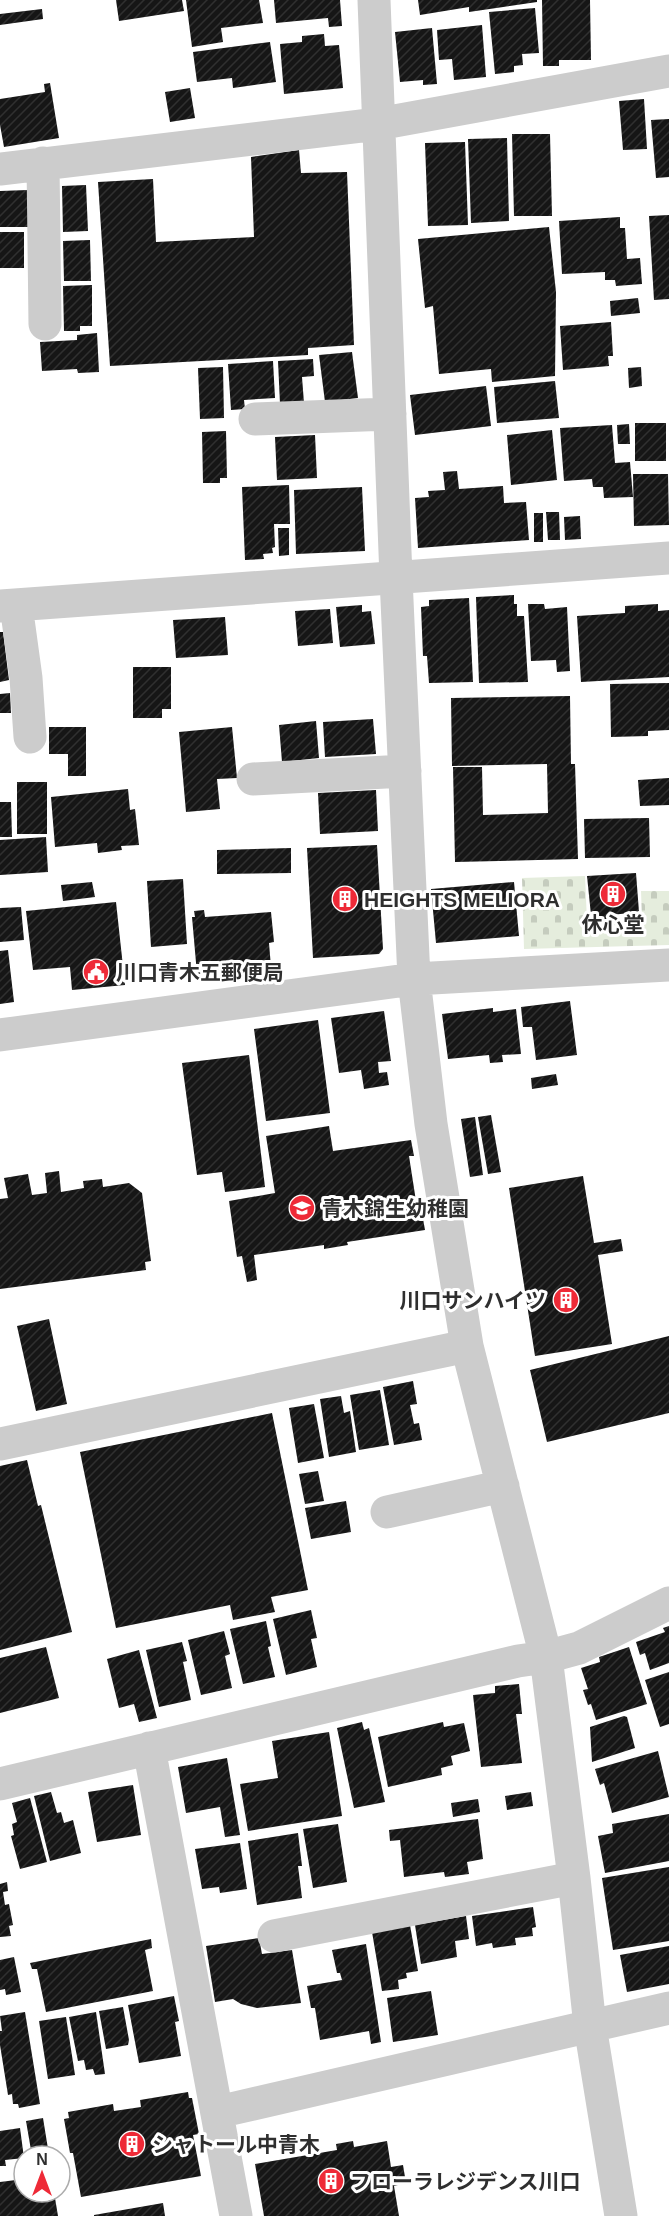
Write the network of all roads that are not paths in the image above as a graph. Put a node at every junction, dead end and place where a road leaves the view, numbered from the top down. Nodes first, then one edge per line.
1 (374, 0) edge
2 (669, 71) edge
3 (378, 124) junction
4 (44, 163) junction
5 (0, 169) edge
6 (45, 324) dead end
7 (390, 414) junction
8 (255, 419) dead end
9 (669, 558) edge
10 (396, 578) junction
11 (8, 605) edge
12 (30, 736) dead end
13 (405, 771) junction
14 (253, 779) dead end
15 (669, 965) edge
16 (414, 979) junction
17 (0, 1035) edge
18 (467, 1346) junction
19 (0, 1444) edge
20 (503, 1486) junction
21 (387, 1512) dead end
22 (669, 1602) edge
23 (546, 1658) junction
24 (149, 1748) junction
25 (0, 1784) edge
26 (574, 1878) junction
27 (274, 1935) dead end
28 (669, 2008) edge
29 (590, 2026) junction
30 (218, 2112) junction
31 (236, 2216) edge
32 (621, 2216) edge

1 - 3 street
2 - 3 street
3 - 4 street
3 - 7 street
4 - 5 street
4 - 6 street
7 - 8 street
7 - 10 street
9 - 10 street
10 - 11 street
10 - 13 street
11 - 12 street
13 - 14 street
13 - 16 street
15 - 16 street
16 - 17 street
16 - 18 street
18 - 19 street
18 - 20 street
20 - 21 street
20 - 23 street
22 - 23 street
23 - 24 street
23 - 26 street
24 - 25 street
24 - 30 street
26 - 27 street
26 - 29 street
28 - 29 street
29 - 30 street
29 - 32 street
30 - 31 street

